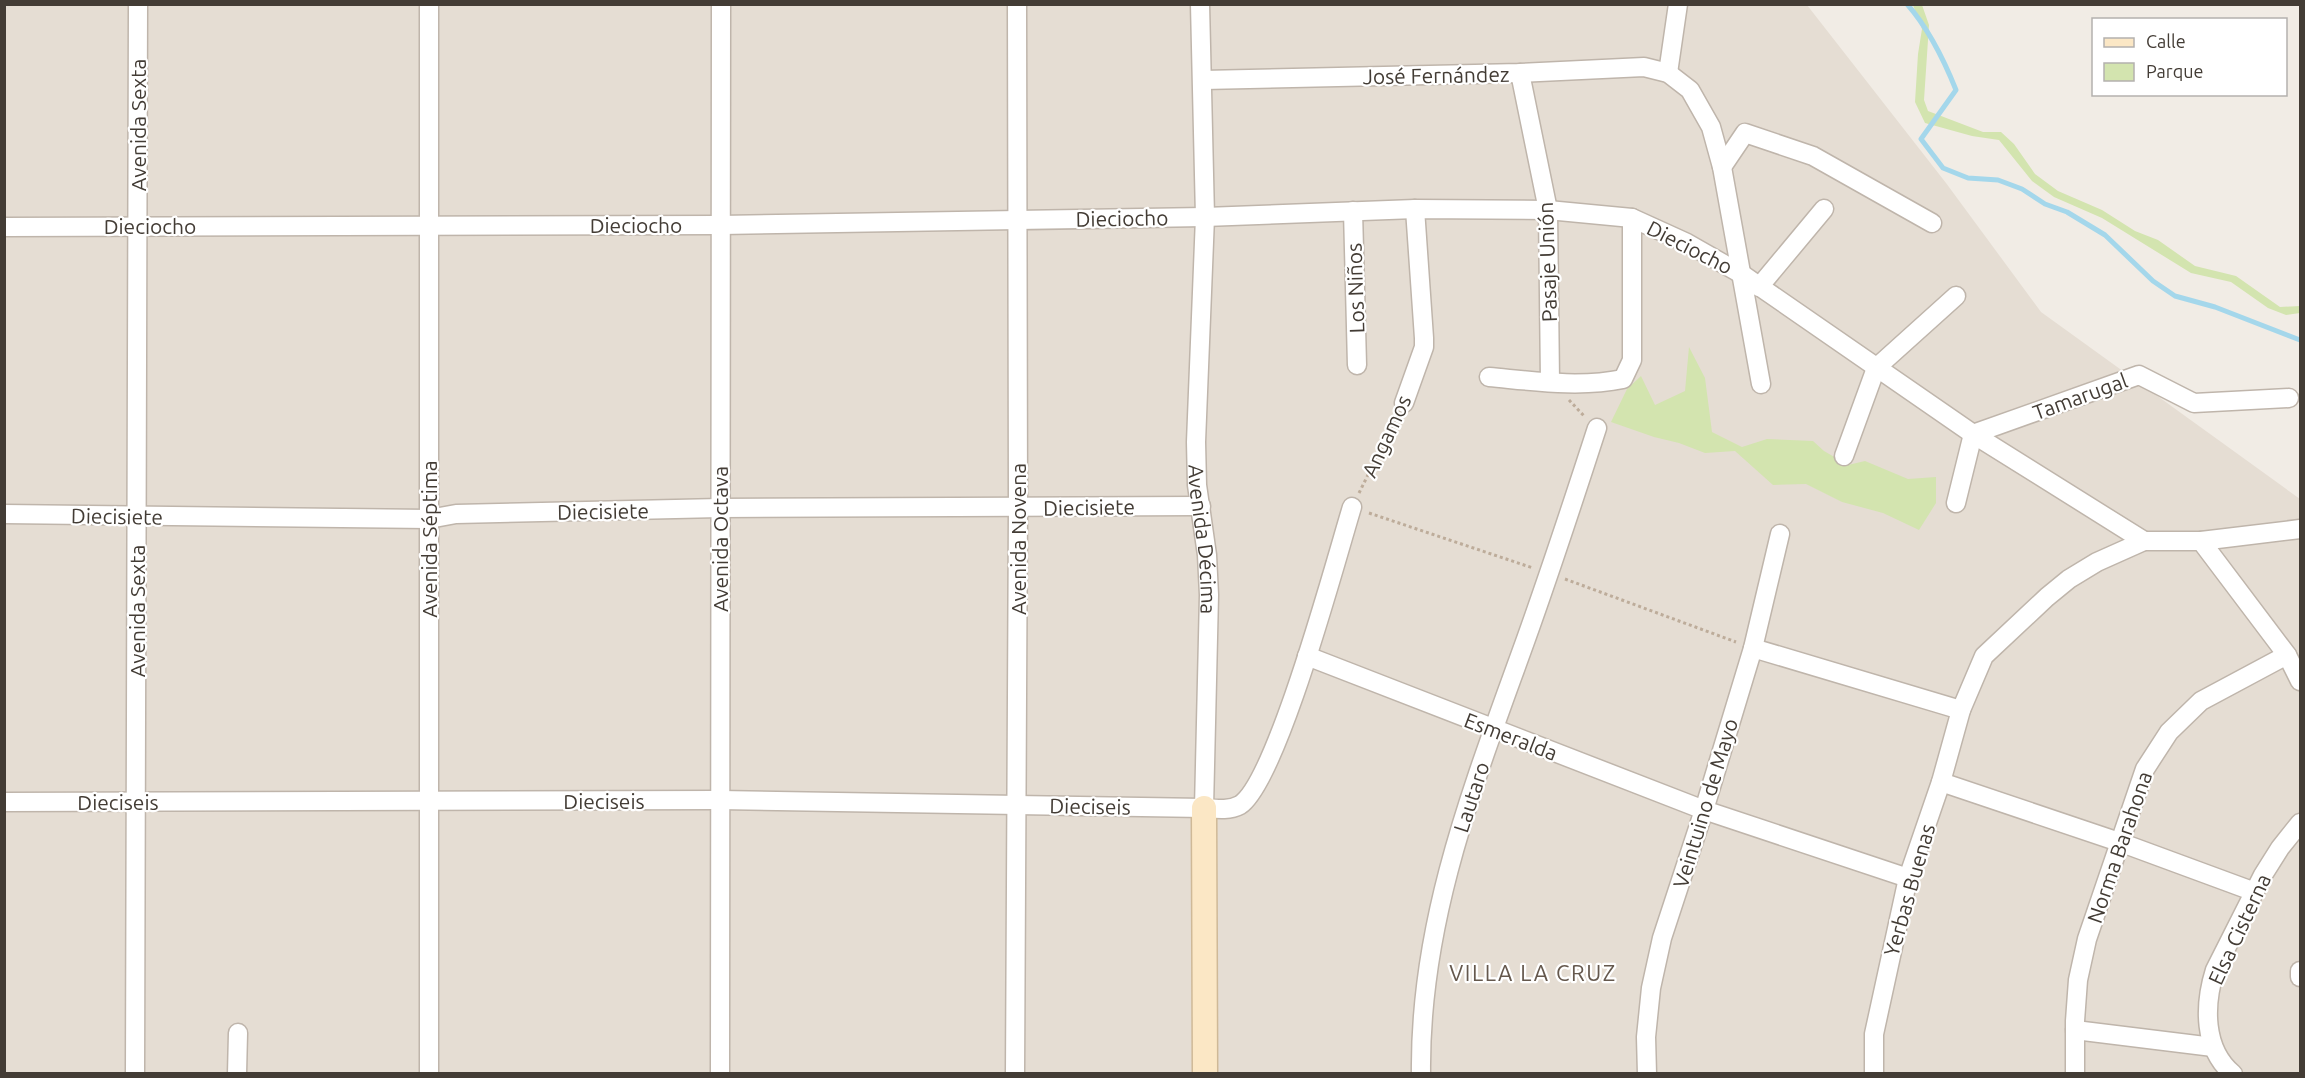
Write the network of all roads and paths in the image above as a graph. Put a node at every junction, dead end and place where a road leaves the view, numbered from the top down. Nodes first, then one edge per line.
1 (138, 4) edge
2 (429, 4) edge
3 (721, 4) edge
4 (1017, 4) edge
5 (1200, 4) edge
6 (1678, 4) edge
7 (1520, 73) junction
8 (1668, 73) junction
9 (1203, 80) junction
10 (1722, 167) junction
11 (1415, 209) junction
12 (1824, 209) dead end
13 (1548, 210) junction
14 (1353, 211) junction
15 (1205, 217) junction
16 (1632, 218) junction
17 (1018, 219) junction
18 (1932, 223) dead end
19 (138, 225) junction
20 (721, 225) junction
21 (429, 226) junction
22 (4, 227) edge
23 (1743, 275) junction
24 (1760, 287) junction
25 (1956, 296) dead end
26 (1357, 365) dead end
27 (1876, 368) junction
28 (1489, 377) dead end
29 (1550, 382) junction
30 (1761, 384) dead end
31 (2289, 398) dead end
32 (1404, 404) joint
33 (1597, 428) joint
34 (1973, 434) junction
35 (1844, 456) dead end
36 (1956, 502) dead end
37 (1201, 506) junction
38 (1352, 507) joint
39 (720, 508) junction
40 (1018, 508) junction
41 (4, 514) edge
42 (137, 516) junction
43 (429, 519) junction
44 (2301, 529) edge
45 (1780, 534) dead end
46 (2145, 541) junction
47 (2201, 541) junction
48 (1753, 648) junction
49 (1306, 656) junction
50 (2296, 668) edge
51 (1961, 710) junction
52 (1493, 730) junction
53 (1941, 782) junction
54 (720, 800) junction
55 (429, 801) junction
56 (4, 802) edge
57 (136, 802) junction
58 (1016, 804) junction
59 (1204, 808) junction
60 (1704, 810) junction
61 (2301, 823) edge
62 (2121, 843) junction
63 (1908, 878) junction
64 (2255, 892) junction
65 (2075, 1030) junction
66 (238, 1033) dead end
67 (2213, 1047) junction
68 (135, 1074) edge
69 (237, 1074) edge
70 (429, 1074) edge
71 (720, 1074) edge
72 (1015, 1074) edge
73 (1205, 1074) edge
74 (1422, 1074) edge
75 (1647, 1074) edge
76 (1874, 1074) edge
77 (2075, 1074) edge
78 (2233, 1074) edge

1 - 19 street, Avenida Sexta
2 - 21 street, Avenida Séptima
3 - 20 street, Avenida Octava
4 - 17 street, Avenida Novena
5 - 9 street, Avenida Décima
6 - 8 street
7 - 8 street, José Fernández
7 - 9 street, José Fernández
7 - 13 street, Pasaje Unión
8 - 10 street
9 - 15 street, Avenida Décima
10 - 18 street
10 - 23 street
11 - 13 street, Dieciocho
11 - 14 street, Dieciocho
11 - 32 street, Angamos
12 - 24 street
13 - 16 street, Dieciocho
13 - 29 street, Pasaje Unión
14 - 15 street, Dieciocho
14 - 26 street, Los Niños
15 - 17 street, Dieciocho
15 - 37 street, Avenida Décima
16 - 23 street, Dieciocho
16 - 29 street
17 - 20 street, Dieciocho
17 - 40 street, Avenida Novena
19 - 21 street, Dieciocho
19 - 22 street, Dieciocho
19 - 42 street, Avenida Sexta
20 - 21 street, Dieciocho
20 - 39 street, Avenida Octava
21 - 43 street, Avenida Séptima
23 - 24 street, Dieciocho
23 - 30 street
24 - 27 street, Dieciocho
25 - 27 street
27 - 34 street, Dieciocho
27 - 35 street
28 - 29 street
29 - 33 path
31 - 34 street, Tamarugal
32 - 38 path, Angamos
33 - 52 street, Lautaro
34 - 36 street
34 - 46 street, Dieciocho
37 - 40 street, Diecisiete
37 - 59 street, Avenida Décima
38 - 49 street
39 - 40 street, Diecisiete
39 - 43 street, Diecisiete
39 - 54 street, Avenida Octava
40 - 58 street, Avenida Novena
41 - 42 street, Diecisiete
42 - 43 street, Diecisiete
42 - 57 street, Avenida Sexta
43 - 55 street, Avenida Séptima
44 - 47 street
45 - 48 street, Veintuino de Mayo
46 - 47 street
46 - 51 street, Yerbas Buenas
47 - 50 street
48 - 51 street
48 - 60 street, Veintuino de Mayo
49 - 52 street, Esmeralda
49 - 59 street
50 - 62 street, Norma Barahona
51 - 53 street, Yerbas Buenas
52 - 60 street, Esmeralda
52 - 74 street, Lautaro
53 - 62 street
53 - 63 street, Yerbas Buenas
54 - 55 street, Dieciseis
54 - 58 street, Dieciseis
54 - 71 street, Avenida Octava
55 - 57 street, Dieciseis
55 - 70 street, Avenida Séptima
56 - 57 street, Dieciseis
57 - 68 street, Avenida Sexta
58 - 59 street, Dieciseis
58 - 72 street, Avenida Novena
59 - 73 street, Avenida Décima
60 - 63 street, Esmeralda
60 - 75 street, Veintuino de Mayo
61 - 64 street, Elsa Cisterna
62 - 64 street
62 - 65 street, Norma Barahona
63 - 76 street, Yerbas Buenas
64 - 67 street, Elsa Cisterna
65 - 67 street
65 - 77 street, Norma Barahona
66 - 69 street
67 - 78 street, Elsa Cisterna

